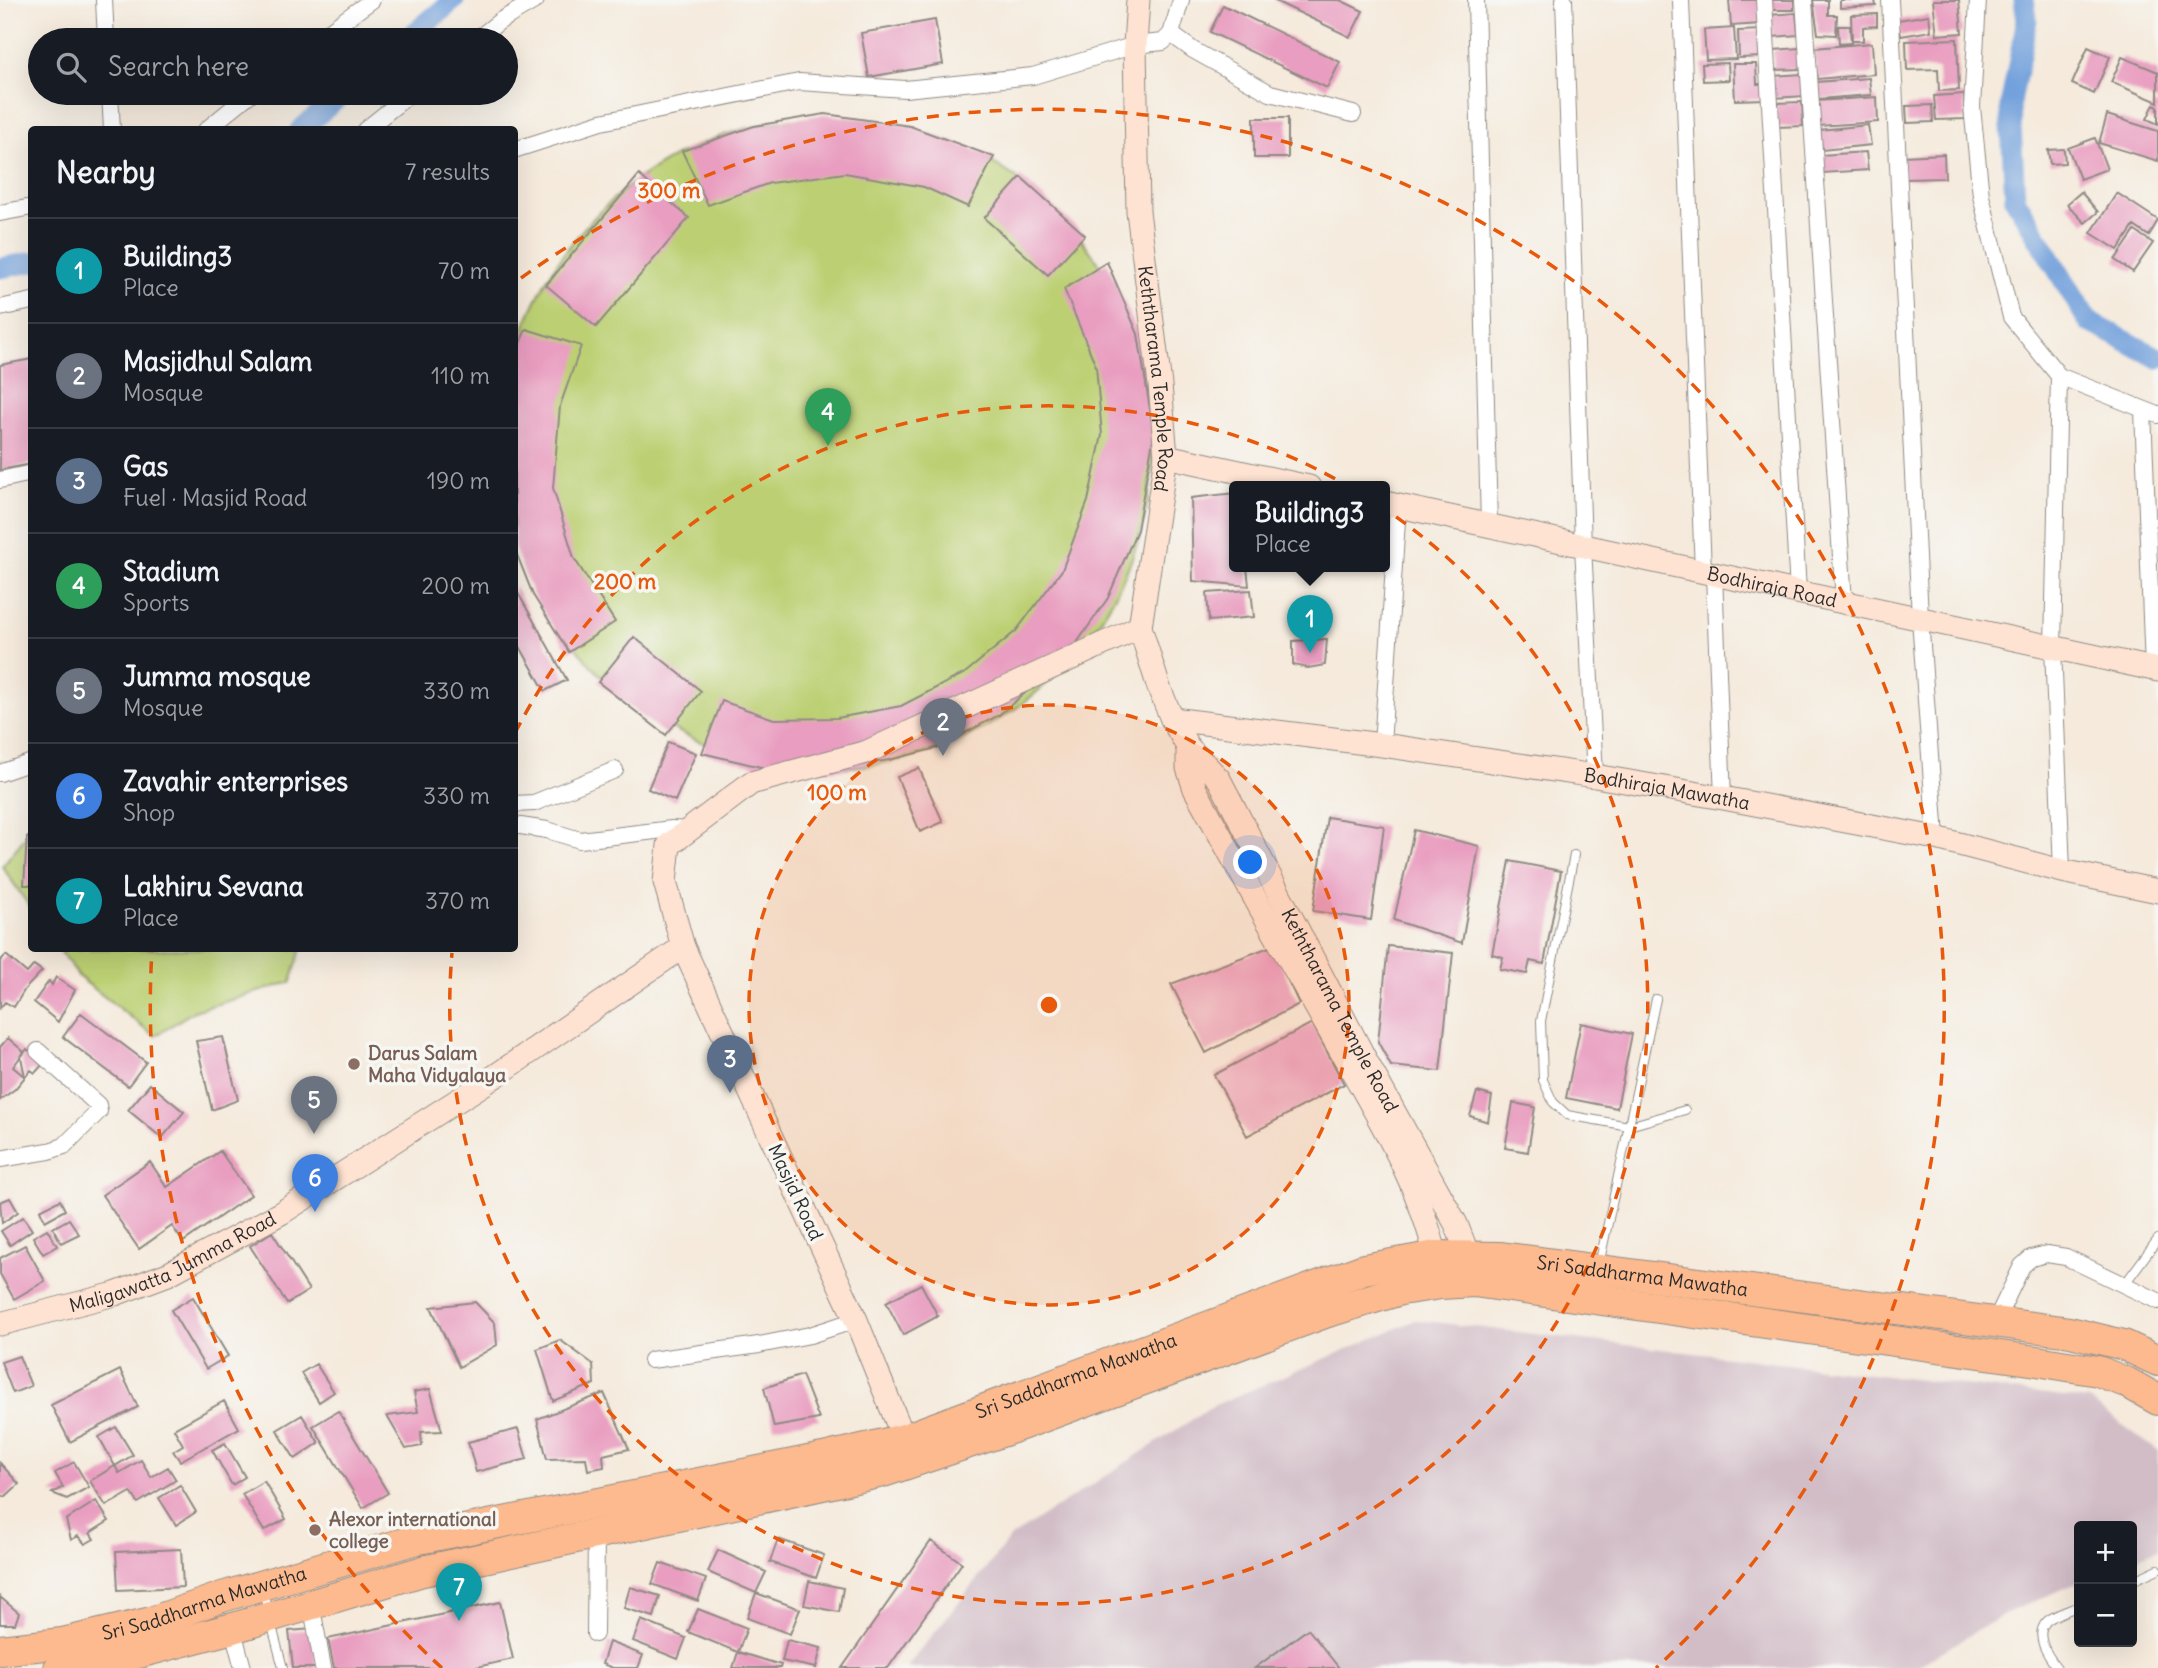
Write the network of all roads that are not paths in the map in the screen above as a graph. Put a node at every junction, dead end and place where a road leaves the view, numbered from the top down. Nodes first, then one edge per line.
1 (104, 0) edge
2 (372, 0) edge
3 (536, 0) edge
4 (1138, 0) edge
5 (1181, 0) edge
6 (1476, 0) edge
7 (1564, 0) edge
8 (1681, 0) edge
9 (1764, 0) edge
10 (1804, 0) edge
11 (1890, 0) edge
12 (1978, 0) edge
13 (105, 28) edge
14 (334, 28) edge
15 (492, 28) edge
16 (1171, 34) junction
17 (1135, 44) junction
18 (111, 105) edge
19 (236, 105) edge
20 (396, 105) edge
21 (1353, 114) dead end
22 (112, 126) edge
23 (211, 126) edge
24 (370, 126) edge
25 (518, 149) edge
26 (28, 208) edge
27 (0, 213) edge
28 (28, 302) edge
29 (0, 308) edge
30 (2059, 376) junction
31 (2150, 412) edge
32 (1166, 456) junction
33 (28, 474) edge
34 (0, 480) edge
35 (1281, 481) edge
36 (1392, 505) edge
37 (1489, 526) junction
38 (1583, 546) junction
39 (1390, 553) edge
40 (1389, 572) edge
41 (1708, 573) junction
42 (1798, 592) junction
43 (1844, 602) junction
44 (1920, 618) junction
45 (1140, 626) junction
46 (2053, 647) junction
47 (2156, 670) edge
48 (1172, 719) junction
49 (1382, 745) junction
50 (1188, 747) junction
51 (28, 763) edge
52 (615, 770) dead end
53 (0, 773) edge
54 (1595, 776) junction
55 (1723, 798) junction
56 (518, 804) edge
57 (518, 826) edge
58 (688, 830) junction
59 (1936, 838) junction
60 (1574, 855) dead end
61 (2062, 871) junction
62 (1271, 879) junction
63 (1248, 887) junction
64 (2158, 891) edge
65 (683, 947) junction
66 (1656, 999) dead end
67 (38, 1051) dead end
68 (1358, 1064) junction
69 (1685, 1110) dead end
70 (1629, 1126) junction
71 (0, 1159) edge
72 (2158, 1239) edge
73 (1598, 1268) junction
74 (1471, 1269) junction
75 (1438, 1270) junction
76 (2124, 1285) junction
77 (2158, 1301) edge
78 (856, 1320) junction
79 (1995, 1322) junction
80 (0, 1324) edge
81 (650, 1360) dead end
82 (2158, 1361) edge
83 (2158, 1400) edge
84 (905, 1439) junction
85 (596, 1533) junction
86 (2158, 1569) edge
87 (2137, 1579) edge
88 (261, 1586) junction
89 (222, 1597) junction
90 (311, 1603) junction
91 (2074, 1608) edge
92 (270, 1616) junction
93 (233, 1628) junction
94 (595, 1634) dead end
95 (0, 1650) edge
96 (133, 1661) edge
97 (59, 1668) edge
98 (243, 1668) edge
99 (283, 1668) edge
100 (323, 1668) edge
101 (2057, 1668) edge

1 - 13 street
2 - 14 street
3 - 15 street
4 - 17 street, Keththarama Temple Road
5 - 16 street
6 - 37 street
7 - 38 street
8 - 41 street
9 - 42 street
10 - 43 street
11 - 44 street
12 - 30 street
16 - 17 street
16 - 21 street
17 - 25 street
17 - 32 street, Keththarama Temple Road
18 - 22 street
19 - 23 street
20 - 24 street
26 - 27 street
28 - 29 street
30 - 31 street
30 - 46 street
31 - 47 street
32 - 35 street
32 - 45 street, Keththarama Temple Road
33 - 34 street
36 - 37 street, Bodhiraja Road
36 - 39 street
37 - 38 street, Bodhiraja Road
38 - 41 street, Bodhiraja Road
38 - 54 street
40 - 49 street
41 - 42 street, Bodhiraja Road
41 - 55 street
42 - 43 street, Bodhiraja Road
43 - 44 street, Bodhiraja Road
44 - 46 street, Bodhiraja Road
44 - 59 street
45 - 48 street, Keththarama Temple Road
45 - 58 street, Masjid Road
46 - 47 street, Bodhiraja Road
46 - 61 street
48 - 49 street, Bodhiraja Mawatha
48 - 50 street, Keththarama Temple Road
49 - 54 street, Bodhiraja Mawatha
50 - 62 street, Keththarama Temple Road
50 - 63 street, Keththarama Temple Road
51 - 53 street
52 - 56 street
54 - 55 street, Bodhiraja Mawatha
55 - 59 street, Bodhiraja Mawatha
57 - 58 street
58 - 65 street, Masjid Road
59 - 61 street, Bodhiraja Mawatha
60 - 70 lane
61 - 64 street, Bodhiraja Mawatha
62 - 63 street
62 - 68 street, Keththarama Temple Road
63 - 68 street, Keththarama Temple Road
65 - 78 street, Masjid Road
65 - 80 street, Maligawatta Jumma Road
66 - 70 lane
67 - 71 street
68 - 74 street, Keththarama Temple Road
68 - 75 street, Keththarama Temple Road
69 - 70 lane
70 - 73 lane
72 - 76 lane
73 - 74 highway, Sri Saddharma Mawatha
73 - 79 highway, Sri Saddharma Mawatha
74 - 75 highway, Sri Saddharma Mawatha
74 - 83 highway, Sri Saddharma Mawatha
75 - 84 highway, Sri Saddharma Mawatha
75 - 85 highway, Sri Saddharma Mawatha
76 - 77 street
76 - 79 street
78 - 81 street
78 - 84 street, Masjid Road
79 - 82 highway, Sri Saddharma Mawatha
84 - 88 highway, Sri Saddharma Mawatha
85 - 90 highway, Sri Saddharma Mawatha
85 - 94 street
86 - 87 lane
88 - 89 highway, Sri Saddharma Mawatha
88 - 92 lane
89 - 93 street
89 - 95 highway, Sri Saddharma Mawatha
90 - 92 highway, Sri Saddharma Mawatha
90 - 100 street
91 - 101 lane
92 - 93 highway, Sri Saddharma Mawatha
92 - 99 lane
93 - 96 highway, Sri Saddharma Mawatha
93 - 98 street
96 - 97 highway, Sri Saddharma Mawatha

